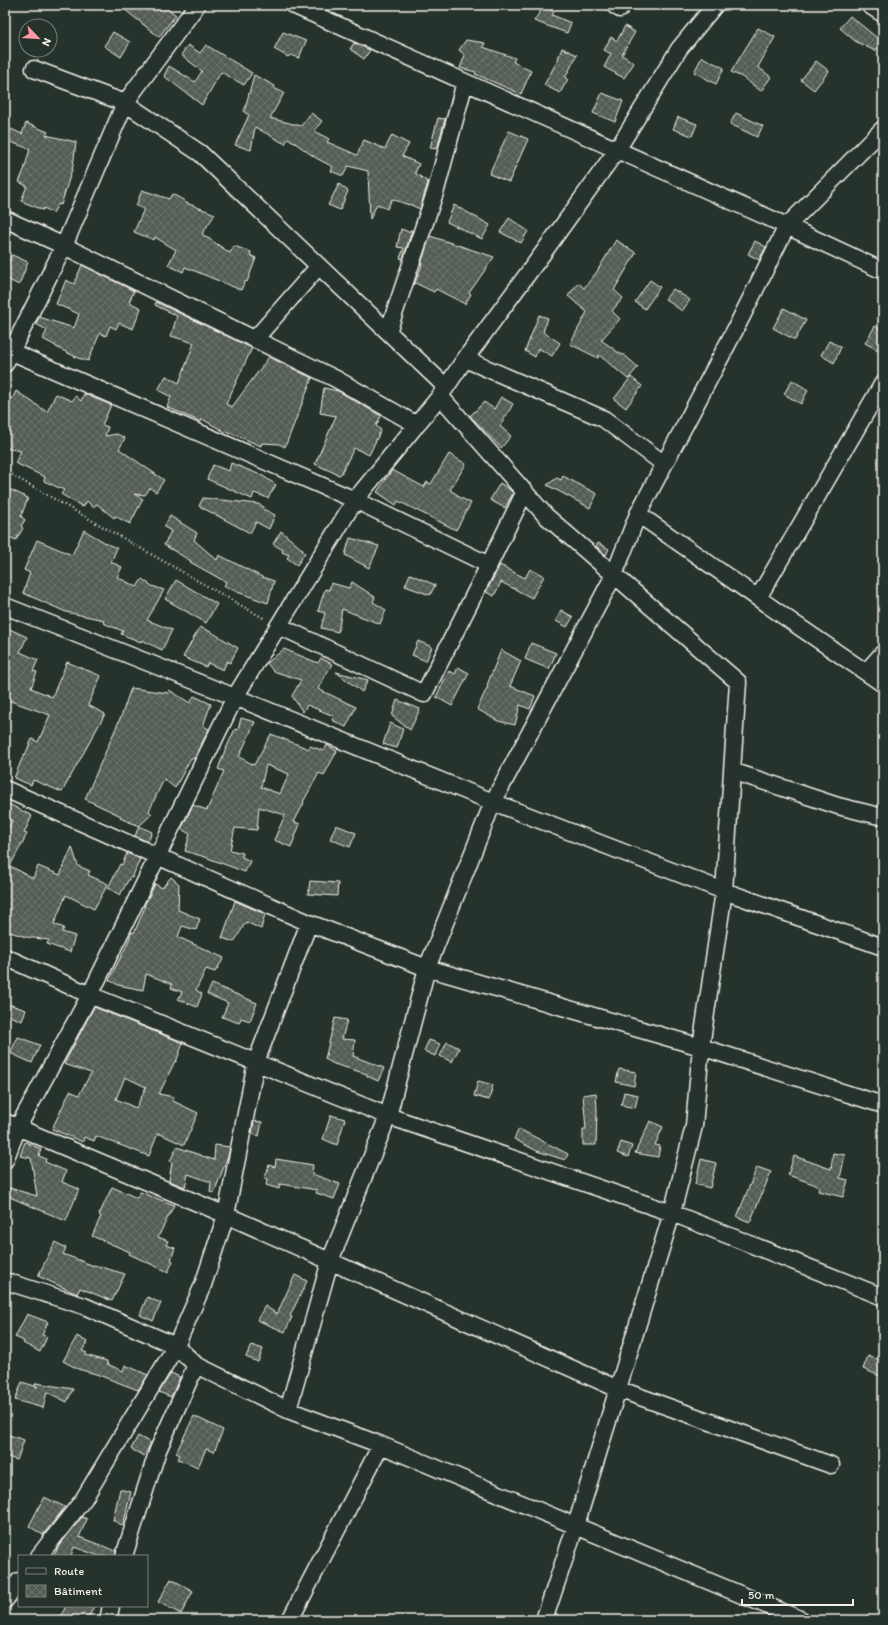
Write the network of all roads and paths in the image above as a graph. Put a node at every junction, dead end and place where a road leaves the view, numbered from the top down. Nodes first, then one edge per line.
1 (198, 5) edge
2 (293, 5) edge
3 (715, 5) edge
4 (869, 5) edge
5 (883, 14) edge
6 (34, 69) dead end
7 (465, 82) junction
8 (125, 103) junction
9 (883, 129) edge
10 (617, 150) junction
11 (5, 219) edge
12 (787, 226) junction
13 (64, 246) junction
14 (319, 266) junction
15 (883, 271) edge
16 (388, 332) junction
17 (255, 339) junction
18 (7, 355) edge
19 (465, 359) junction
20 (883, 383) edge
21 (443, 391) junction
22 (417, 425) junction
23 (664, 464) junction
24 (5, 471) edge
25 (524, 491) junction
26 (356, 500) junction
27 (638, 514) junction
28 (489, 566) junction
29 (614, 575) junction
30 (758, 598) junction
31 (5, 606) edge
32 (279, 626) junction
33 (883, 653) edge
34 (866, 672) junction
35 (883, 684) edge
36 (235, 697) junction
37 (732, 772) junction
38 (5, 789) edge
39 (493, 802) junction
40 (883, 818) edge
41 (157, 857) junction
42 (724, 891) junction
43 (309, 923) junction
44 (883, 947) edge
45 (5, 957) edge
46 (427, 968) junction
47 (90, 995) junction
48 (702, 1047) junction
49 (256, 1062) junction
50 (883, 1105) edge
51 (388, 1116) junction
52 (12, 1125) edge
53 (5, 1160) edge
54 (672, 1213) junction
55 (226, 1215) junction
56 (330, 1261) junction
57 (5, 1281) edge
58 (883, 1297) edge
59 (176, 1346) junction
60 (196, 1365) junction
61 (618, 1389) junction
62 (288, 1410) junction
63 (381, 1445) junction
64 (831, 1465) dead end
65 (576, 1525) junction
66 (40, 1555) edge
67 (124, 1555) edge
68 (111, 1607) edge
69 (108, 1620) edge
70 (290, 1620) edge
71 (544, 1620) edge
72 (802, 1620) edge

1 - 8 street
2 - 7 street
3 - 10 street
4 - 5 street
6 - 8 street
7 - 10 street
7 - 16 street
8 - 13 street
8 - 14 street
9 - 12 street
10 - 12 street
10 - 19 street
11 - 13 street
12 - 15 street
12 - 23 street
13 - 17 street
13 - 18 street
14 - 16 street
14 - 17 street
16 - 21 street
17 - 22 street
18 - 26 street
19 - 21 street
19 - 23 street
20 - 30 street
21 - 22 street
21 - 25 street
22 - 26 street
23 - 27 street
24 - 32 path
25 - 28 street
25 - 29 street
26 - 28 street
26 - 32 street
27 - 29 street
27 - 30 street
28 - 32 street
29 - 37 street
29 - 39 street
30 - 34 street
31 - 36 street
32 - 36 street
33 - 34 street
34 - 35 street
36 - 39 street
36 - 41 street
37 - 40 street
37 - 42 street
38 - 41 street
39 - 42 street
39 - 46 street
41 - 43 street
41 - 47 street
42 - 44 street
42 - 48 street
43 - 46 street
43 - 49 street
45 - 47 street
46 - 48 street
46 - 51 street
47 - 49 street
47 - 52 street
48 - 50 street
48 - 54 street
49 - 51 street
49 - 55 street
51 - 54 street
51 - 56 street
52 - 53 street
52 - 55 street
54 - 58 street
54 - 61 street
55 - 56 street
55 - 59 street
56 - 61 street
56 - 62 street
57 - 59 street
59 - 60 street
59 - 66 street
60 - 62 street
60 - 67 street
61 - 64 street
61 - 65 street
62 - 63 street
63 - 65 street
63 - 70 street
65 - 71 street
65 - 72 street
68 - 69 street

